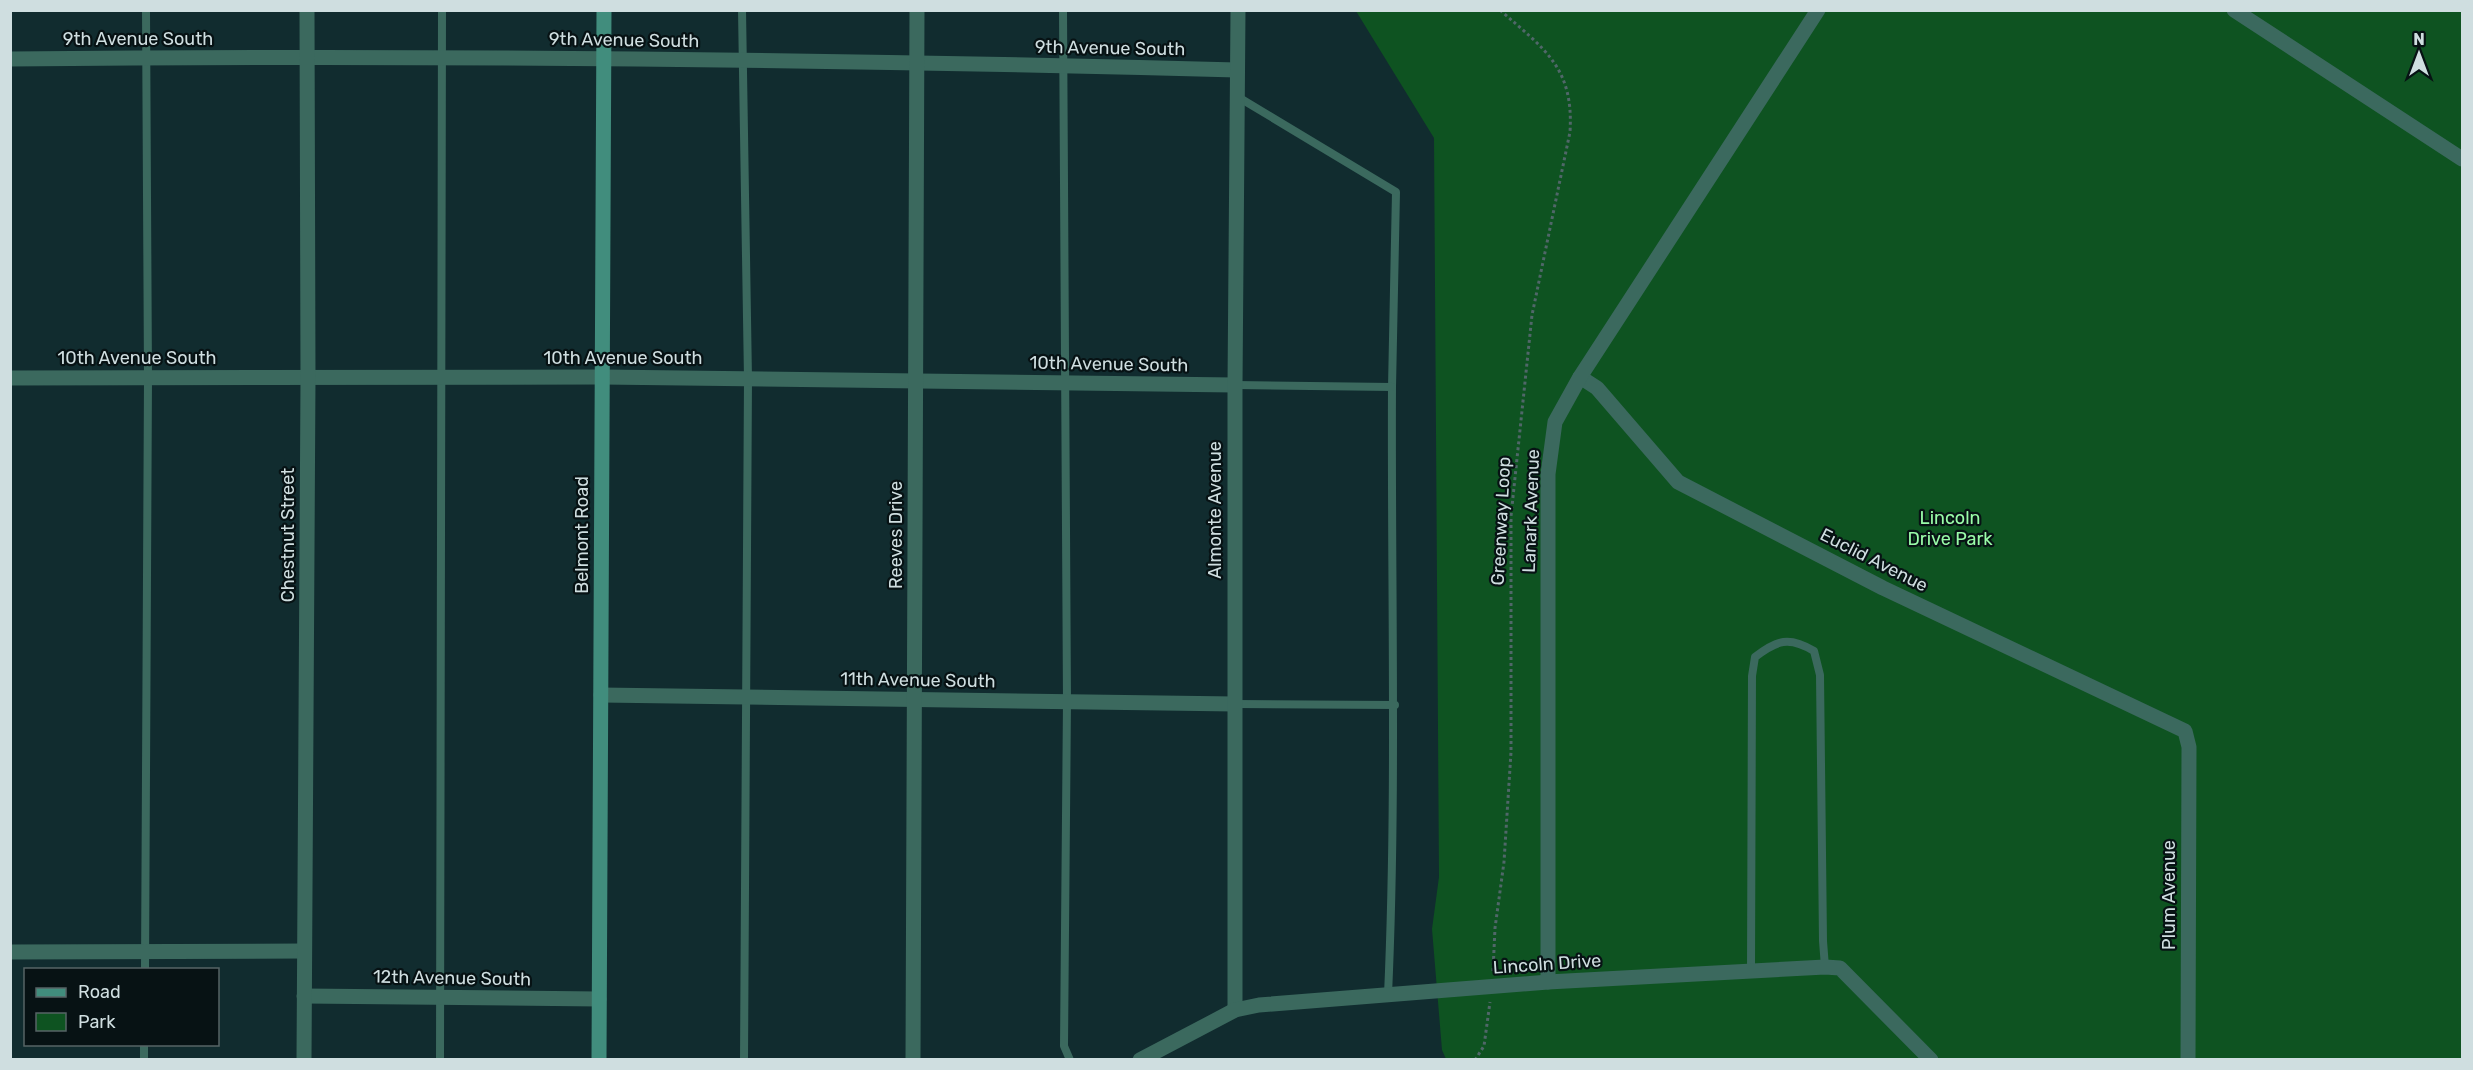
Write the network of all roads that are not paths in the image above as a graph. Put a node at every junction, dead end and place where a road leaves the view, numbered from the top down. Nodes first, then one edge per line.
1 (146, 10) edge
2 (307, 10) edge
3 (442, 10) edge
4 (604, 10) edge
5 (742, 10) edge
6 (917, 10) edge
7 (1063, 10) edge
8 (1238, 10) edge
9 (1818, 10) edge
10 (2234, 10) edge
11 (307, 57) junction
12 (147, 58) junction
13 (442, 58) junction
14 (603, 58) junction
15 (10, 59) edge
16 (742, 61) junction
17 (916, 63) junction
18 (1063, 66) junction
19 (1237, 70) junction
20 (1237, 96) junction
21 (2463, 159) edge
22 (440, 377) junction
23 (603, 377) junction
24 (1580, 377) junction
25 (10, 378) edge
26 (148, 378) junction
27 (308, 378) junction
28 (748, 379) junction
29 (916, 380) junction
30 (1065, 382) junction
31 (1235, 385) junction
32 (1392, 387) junction
33 (602, 695) junction
34 (746, 697) junction
35 (915, 699) junction
36 (1067, 701) junction
37 (1235, 704) junction
38 (1395, 705) junction
39 (2185, 731) joint
40 (145, 951) junction
41 (304, 951) junction
42 (10, 952) edge
43 (1825, 967) junction
44 (145, 968) edge
45 (1751, 971) junction
46 (1548, 982) junction
47 (1388, 995) junction
48 (304, 996) junction
49 (438, 997) junction
50 (599, 999) junction
51 (1235, 1010) junction
52 (304, 1059) edge
53 (440, 1059) edge
54 (599, 1059) edge
55 (744, 1059) edge
56 (913, 1059) edge
57 (1070, 1059) edge
58 (1140, 1059) edge
59 (1931, 1059) edge
60 (2188, 1059) edge

1 - 12 lane
2 - 11 street, Chestnut Street
3 - 13 lane
4 - 14 street, Belmont Road
5 - 16 lane
6 - 17 street, Reeves Drive
7 - 18 lane
8 - 19 street, Almonte Avenue
9 - 24 street, Lanark Avenue
10 - 21 street
11 - 12 street, 9th Avenue South
11 - 13 street, 9th Avenue South
11 - 27 street, Chestnut Street
12 - 15 street, 9th Avenue South
12 - 26 lane
13 - 14 street, 9th Avenue South
13 - 22 lane
14 - 16 street, 9th Avenue South
14 - 23 street, Belmont Road
16 - 17 street, 9th Avenue South
16 - 28 lane
17 - 18 street, 9th Avenue South
17 - 29 street, Reeves Drive
18 - 19 street, 9th Avenue South
18 - 30 lane
19 - 20 street, Almonte Avenue
20 - 31 street, Almonte Avenue
20 - 32 lane
22 - 23 street, 10th Avenue South
22 - 27 street, 10th Avenue South
22 - 49 lane
23 - 28 street, 10th Avenue South
23 - 33 street, Belmont Road
24 - 39 street, Euclid Avenue
24 - 46 street, Lanark Avenue
25 - 26 street, 10th Avenue South
26 - 27 street, 10th Avenue South
26 - 40 lane
27 - 41 street, Chestnut Street
28 - 29 street, 10th Avenue South
28 - 34 lane
29 - 30 street, 10th Avenue South
29 - 35 street, Reeves Drive
30 - 31 street, 10th Avenue South
30 - 36 lane
31 - 32 lane
31 - 37 street, Almonte Avenue
32 - 38 lane
33 - 34 street, 11th Avenue South
33 - 50 street, Belmont Road
34 - 35 street, 11th Avenue South
34 - 55 lane
35 - 36 street, 11th Avenue South
35 - 56 street, Reeves Drive
36 - 37 street, 11th Avenue South
36 - 57 lane
37 - 38 lane
37 - 51 street, Almonte Avenue
38 - 47 lane
39 - 60 street, Plum Avenue
40 - 41 street
40 - 42 street
40 - 44 lane
41 - 48 street, Chestnut Street
43 - 45 street, Lincoln Drive
43 - 45 lane
43 - 59 street, Lincoln Drive
45 - 46 street, Lincoln Drive
46 - 47 street, Lincoln Drive
47 - 51 street, Lincoln Drive
48 - 49 street, 12th Avenue South
48 - 52 street, Chestnut Street
49 - 50 street, 12th Avenue South
49 - 53 lane
50 - 54 street, Belmont Road
51 - 58 street, Lincoln Drive

